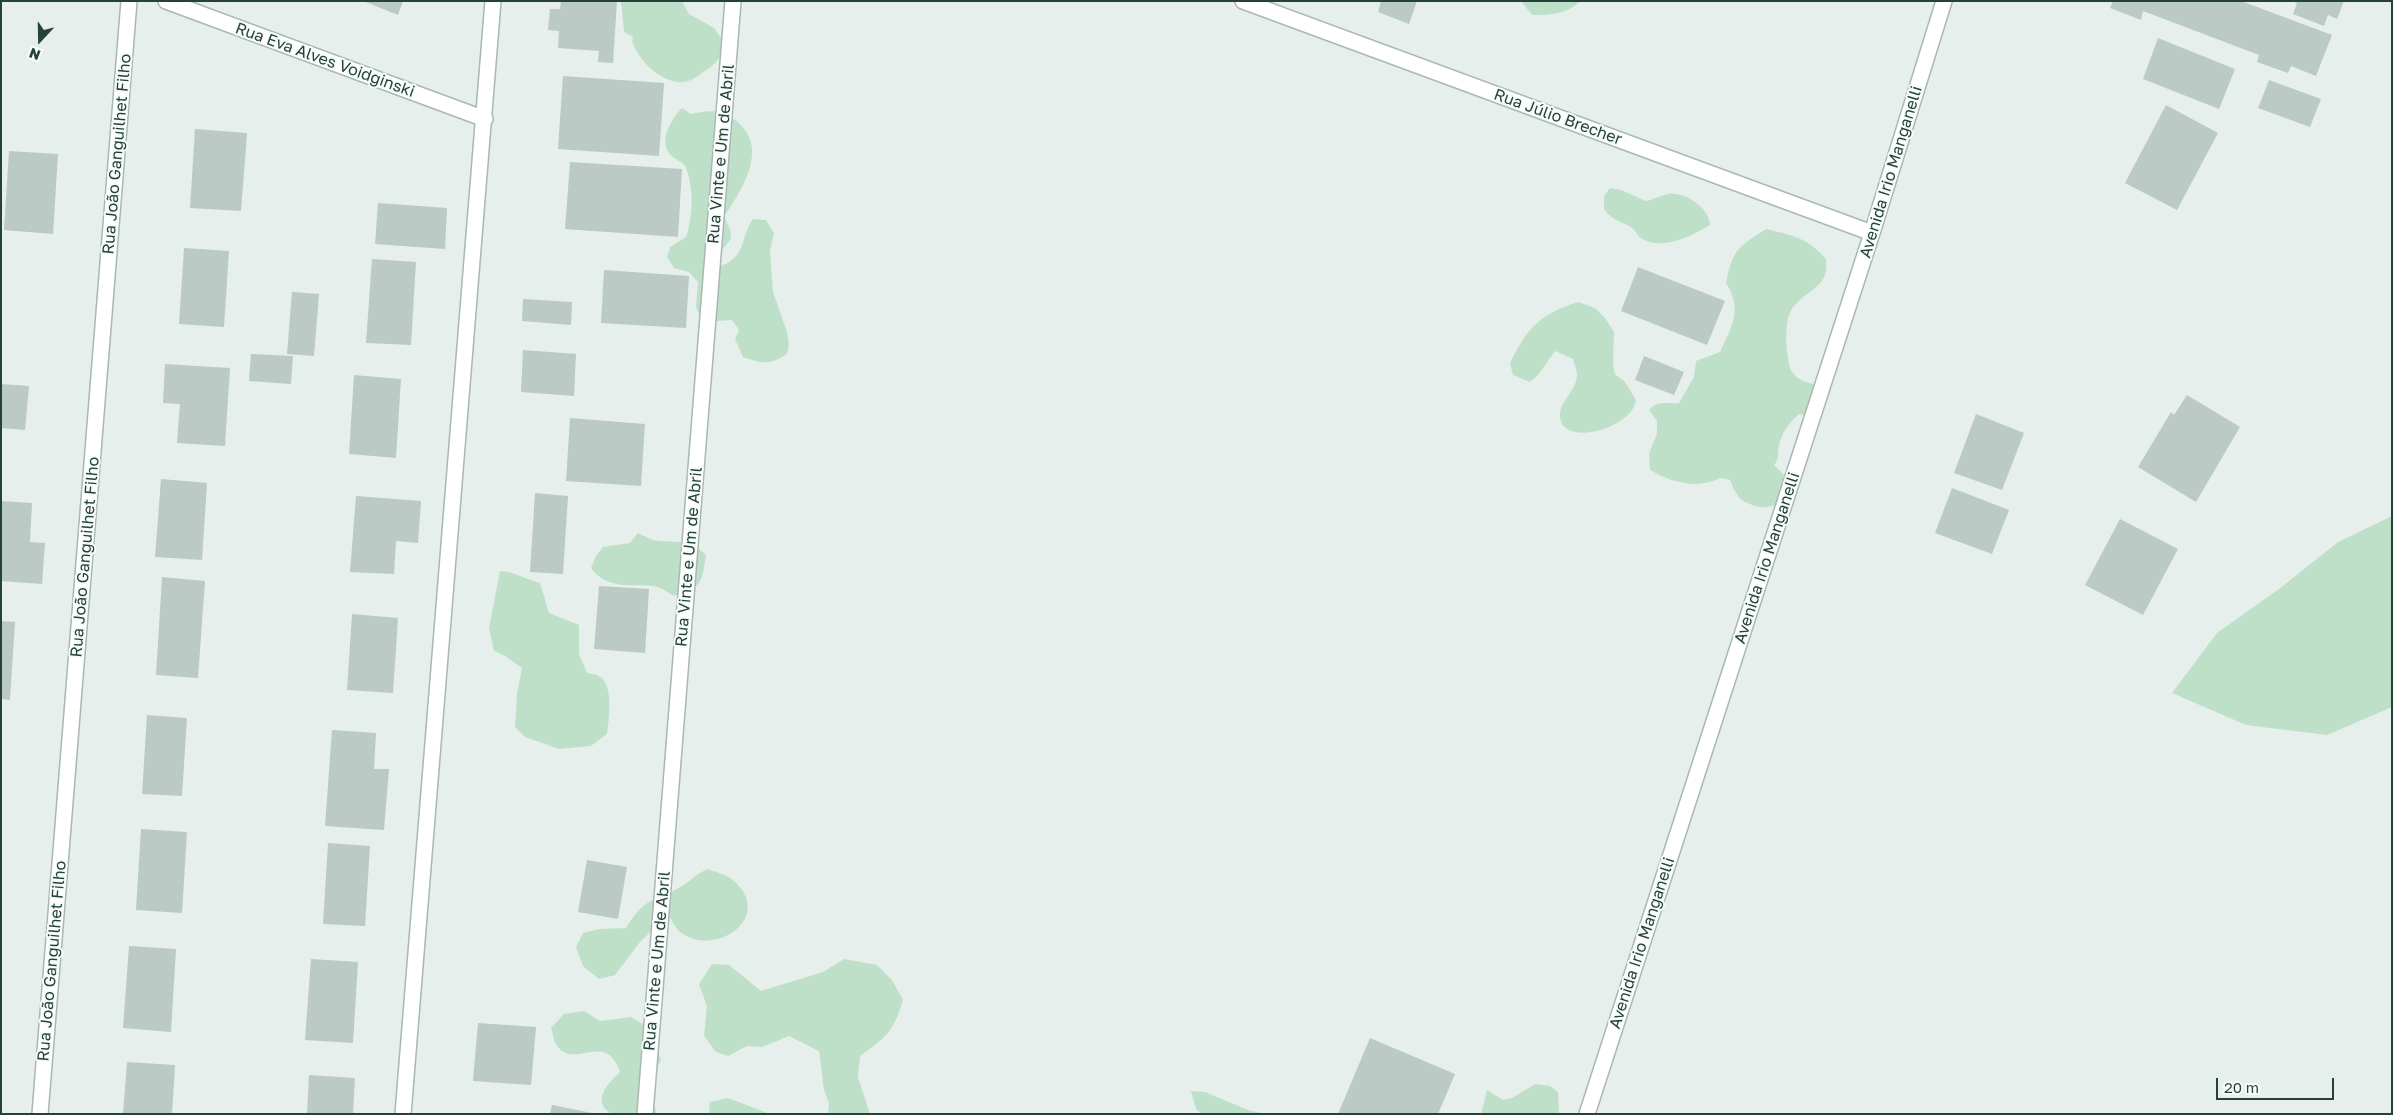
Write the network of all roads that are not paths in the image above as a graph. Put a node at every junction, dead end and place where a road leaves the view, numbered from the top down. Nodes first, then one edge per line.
1 (129, 1) edge
2 (166, 1) edge
3 (492, 1) edge
4 (733, 1) edge
5 (1243, 1) edge
6 (1944, 1) edge
7 (485, 118) junction
8 (1872, 233) junction
9 (40, 1114) edge
10 (403, 1114) edge
11 (645, 1114) edge
12 (1587, 1114) edge

1 - 9 street, Rua João Ganguilhet Filho
2 - 7 street, Rua Eva Alves Voidginski
3 - 7 street
4 - 11 street, Rua Vinte e Um de Abril
5 - 8 street, Rua Júlio Brecher
6 - 8 street, Avenida Irio Manganelli
7 - 10 street
8 - 12 street, Avenida Irio Manganelli

